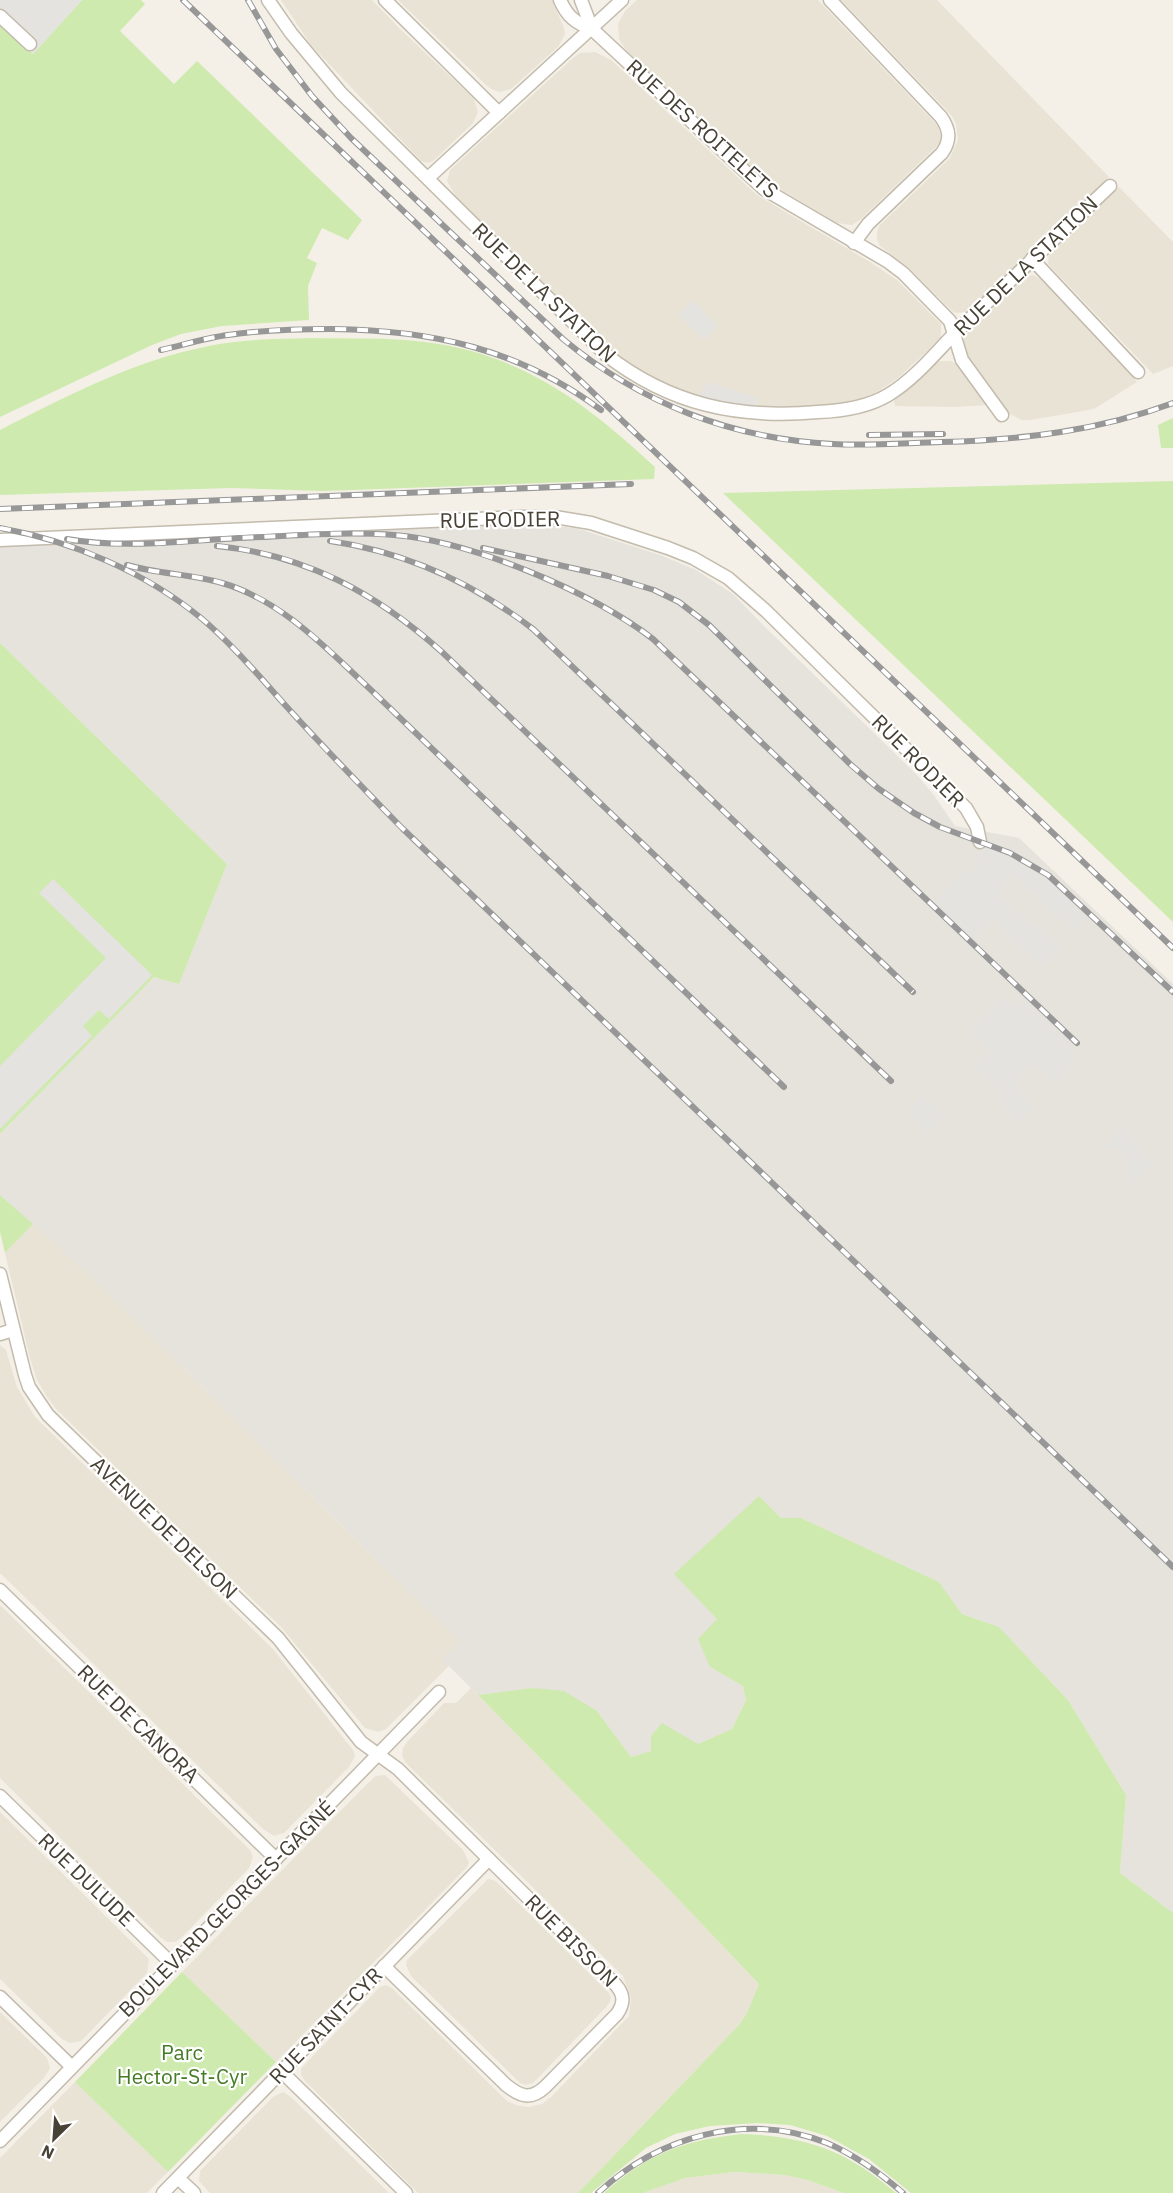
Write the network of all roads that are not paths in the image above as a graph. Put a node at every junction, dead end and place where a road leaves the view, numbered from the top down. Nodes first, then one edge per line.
1 (268, 0) edge
2 (385, 0) edge
3 (560, 0) edge
4 (581, 0) edge
5 (622, 0) edge
6 (830, 0) edge
7 (0, 16) edge
8 (592, 29) junction
9 (30, 44) dead end
10 (499, 112) junction
11 (428, 178) junction
12 (1110, 186) dead end
13 (854, 243) junction
14 (1032, 260) junction
15 (954, 334) junction
16 (1138, 372) dead end
17 (1002, 415) dead end
18 (0, 540) edge
19 (980, 842) dead end
20 (0, 1274) edge
21 (13, 1330) junction
22 (0, 1334) edge
23 (0, 1590) edge
24 (439, 1692) dead end
25 (378, 1754) junction
26 (0, 1796) edge
27 (276, 1859) junction
28 (489, 1859) junction
29 (172, 1964) junction
30 (384, 1966) junction
31 (0, 1997) edge
32 (72, 2067) junction
33 (282, 2072) junction
34 (0, 2141) edge
35 (178, 2178) junction
36 (163, 2193) edge
37 (194, 2193) edge
38 (406, 2193) edge

1 - 11 street, RUE DE LA STATION
2 - 10 street
3 - 8 street, RUE DES ROITELETS
4 - 8 street, RUE DES ROITELETS
5 - 8 street
6 - 13 street
7 - 9 street
8 - 10 street
8 - 13 street, RUE DES ROITELETS
10 - 11 street
11 - 15 street, RUE DE LA STATION
12 - 14 street, RUE DE LA STATION
13 - 15 street, RUE DES ROITELETS
14 - 15 street, RUE DE LA STATION
14 - 16 street
15 - 17 street, RUE DES ROITELETS
18 - 19 street, RUE RODIER
20 - 21 street, AVENUE DE DELSON
21 - 22 street
21 - 25 street, AVENUE DE DELSON
23 - 27 street, RUE DE CANORA
24 - 25 street, BOULEVARD GEORGES-GAGNÉ
25 - 27 street, BOULEVARD GEORGES-GAGNÉ
25 - 28 street, RUE BISSON
26 - 29 street, RUE DULUDE
27 - 29 street, BOULEVARD GEORGES-GAGNÉ
28 - 30 street, RUE SAINT-CYR
28 - 30 street, RUE BISSON
29 - 32 street, BOULEVARD GEORGES-GAGNÉ
30 - 33 street, RUE SAINT-CYR
31 - 32 street
32 - 34 street, BOULEVARD GEORGES-GAGNÉ
33 - 35 street, RUE SAINT-CYR
33 - 38 street
35 - 36 street, RUE SAINT-CYR
35 - 37 street

